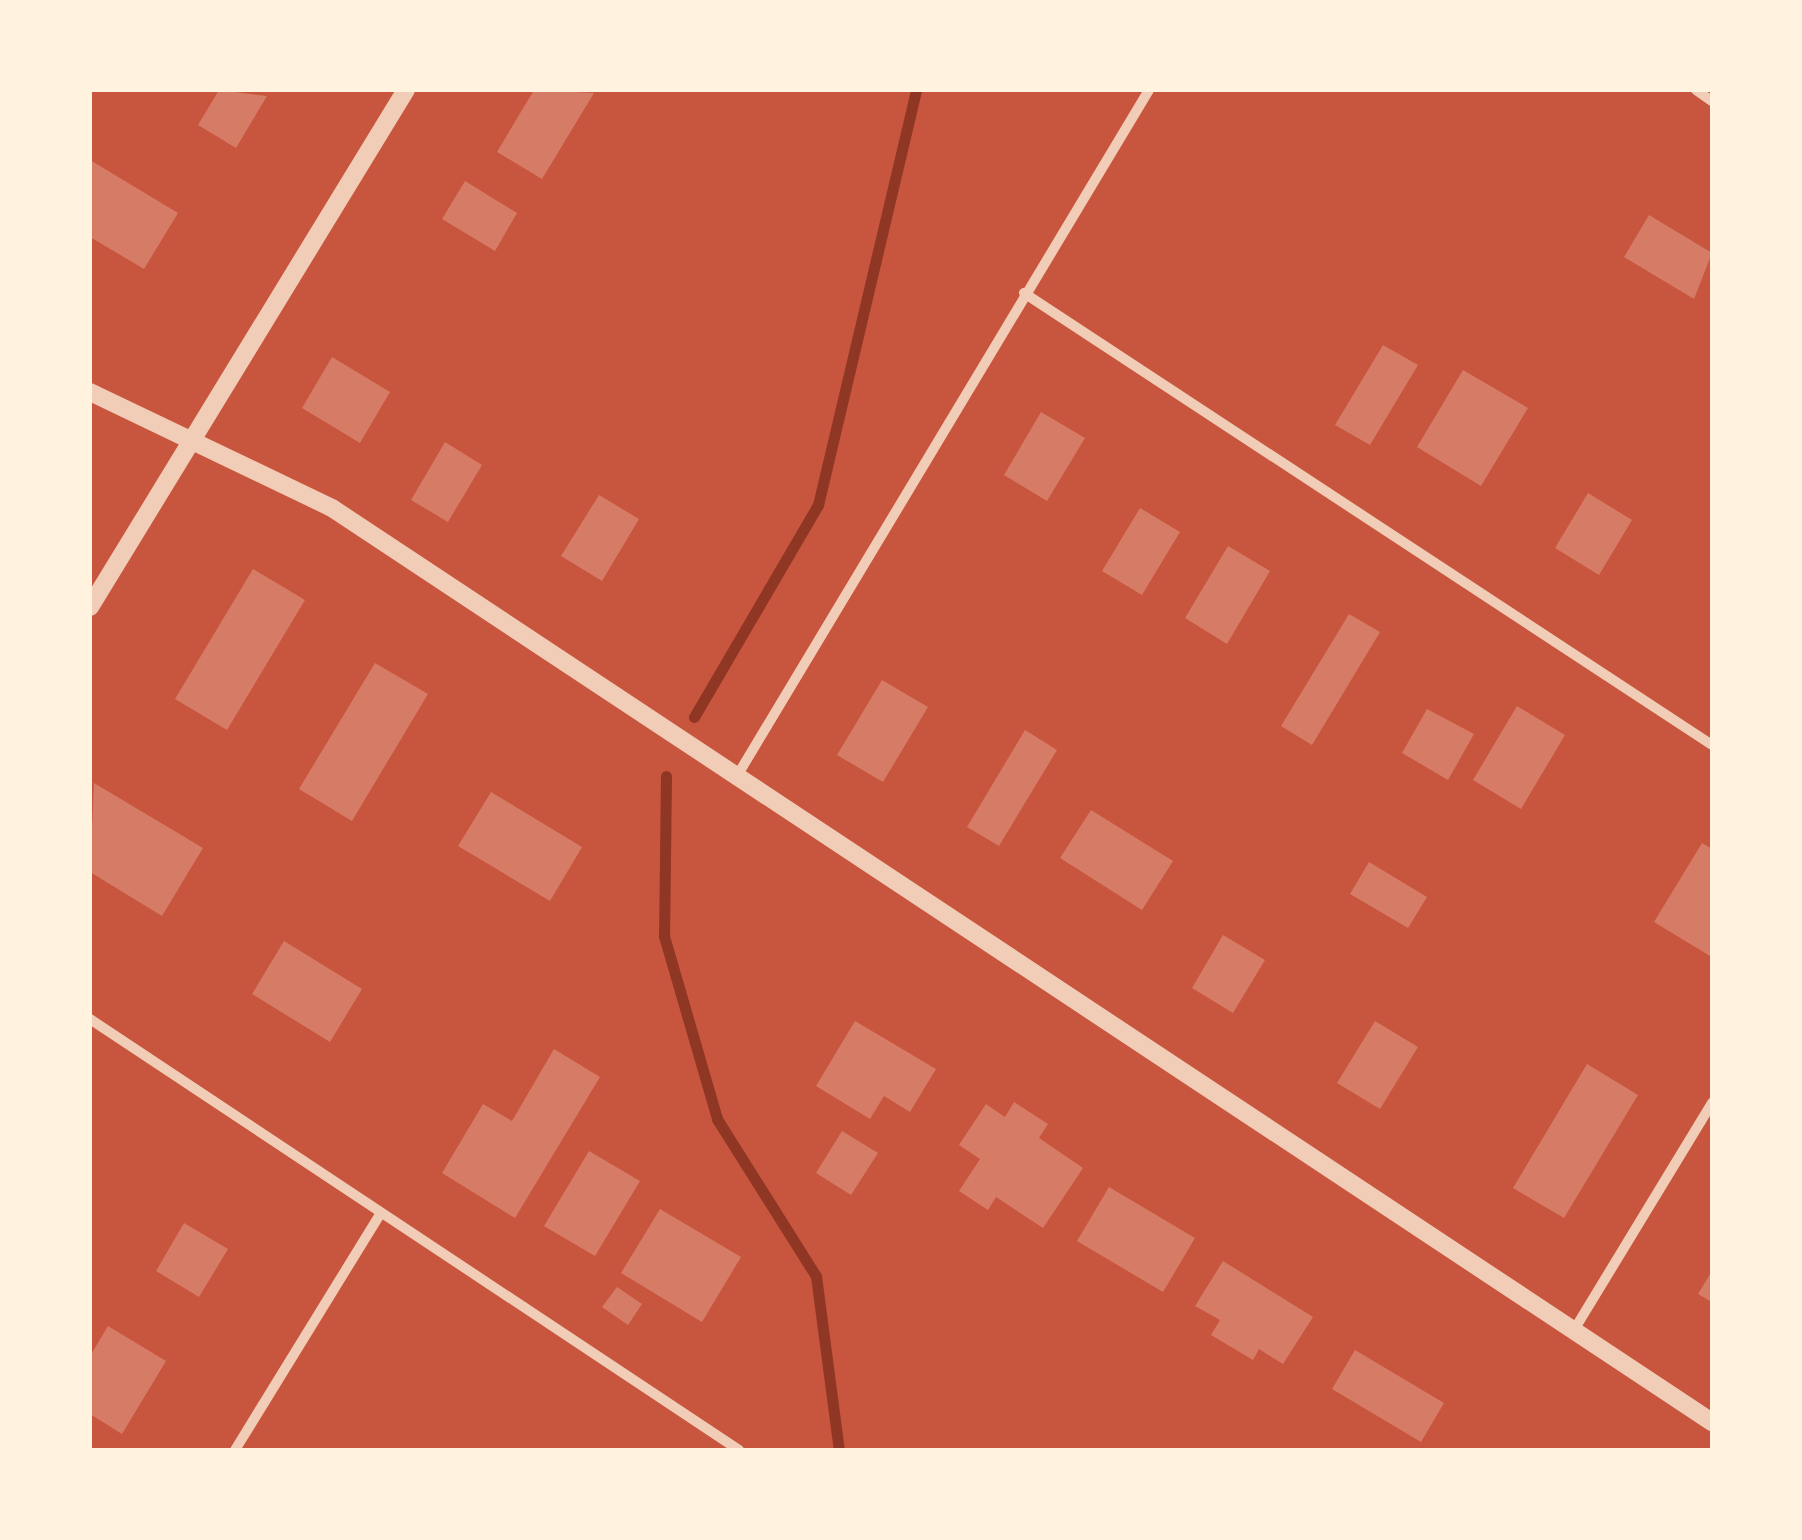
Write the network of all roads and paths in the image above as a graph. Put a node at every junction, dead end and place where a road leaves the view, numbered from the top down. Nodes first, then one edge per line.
1 (406, 90) edge
2 (1149, 90) edge
3 (1696, 90) edge
4 (1712, 101) edge
5 (1024, 293) junction
6 (90, 392) edge
7 (196, 436) junction
8 (90, 606) edge
9 (1712, 745) edge
10 (737, 776) junction
11 (90, 1019) edge
12 (1712, 1103) edge
13 (380, 1214) junction
14 (1574, 1330) junction
15 (1712, 1422) edge
16 (235, 1450) edge
17 (739, 1450) edge

1 - 7 street
2 - 5 street
3 - 4 street
5 - 9 street
5 - 10 street
6 - 7 street
7 - 8 street
7 - 10 street
10 - 14 street
11 - 13 street
12 - 14 street
13 - 16 street
13 - 17 street
14 - 15 street

